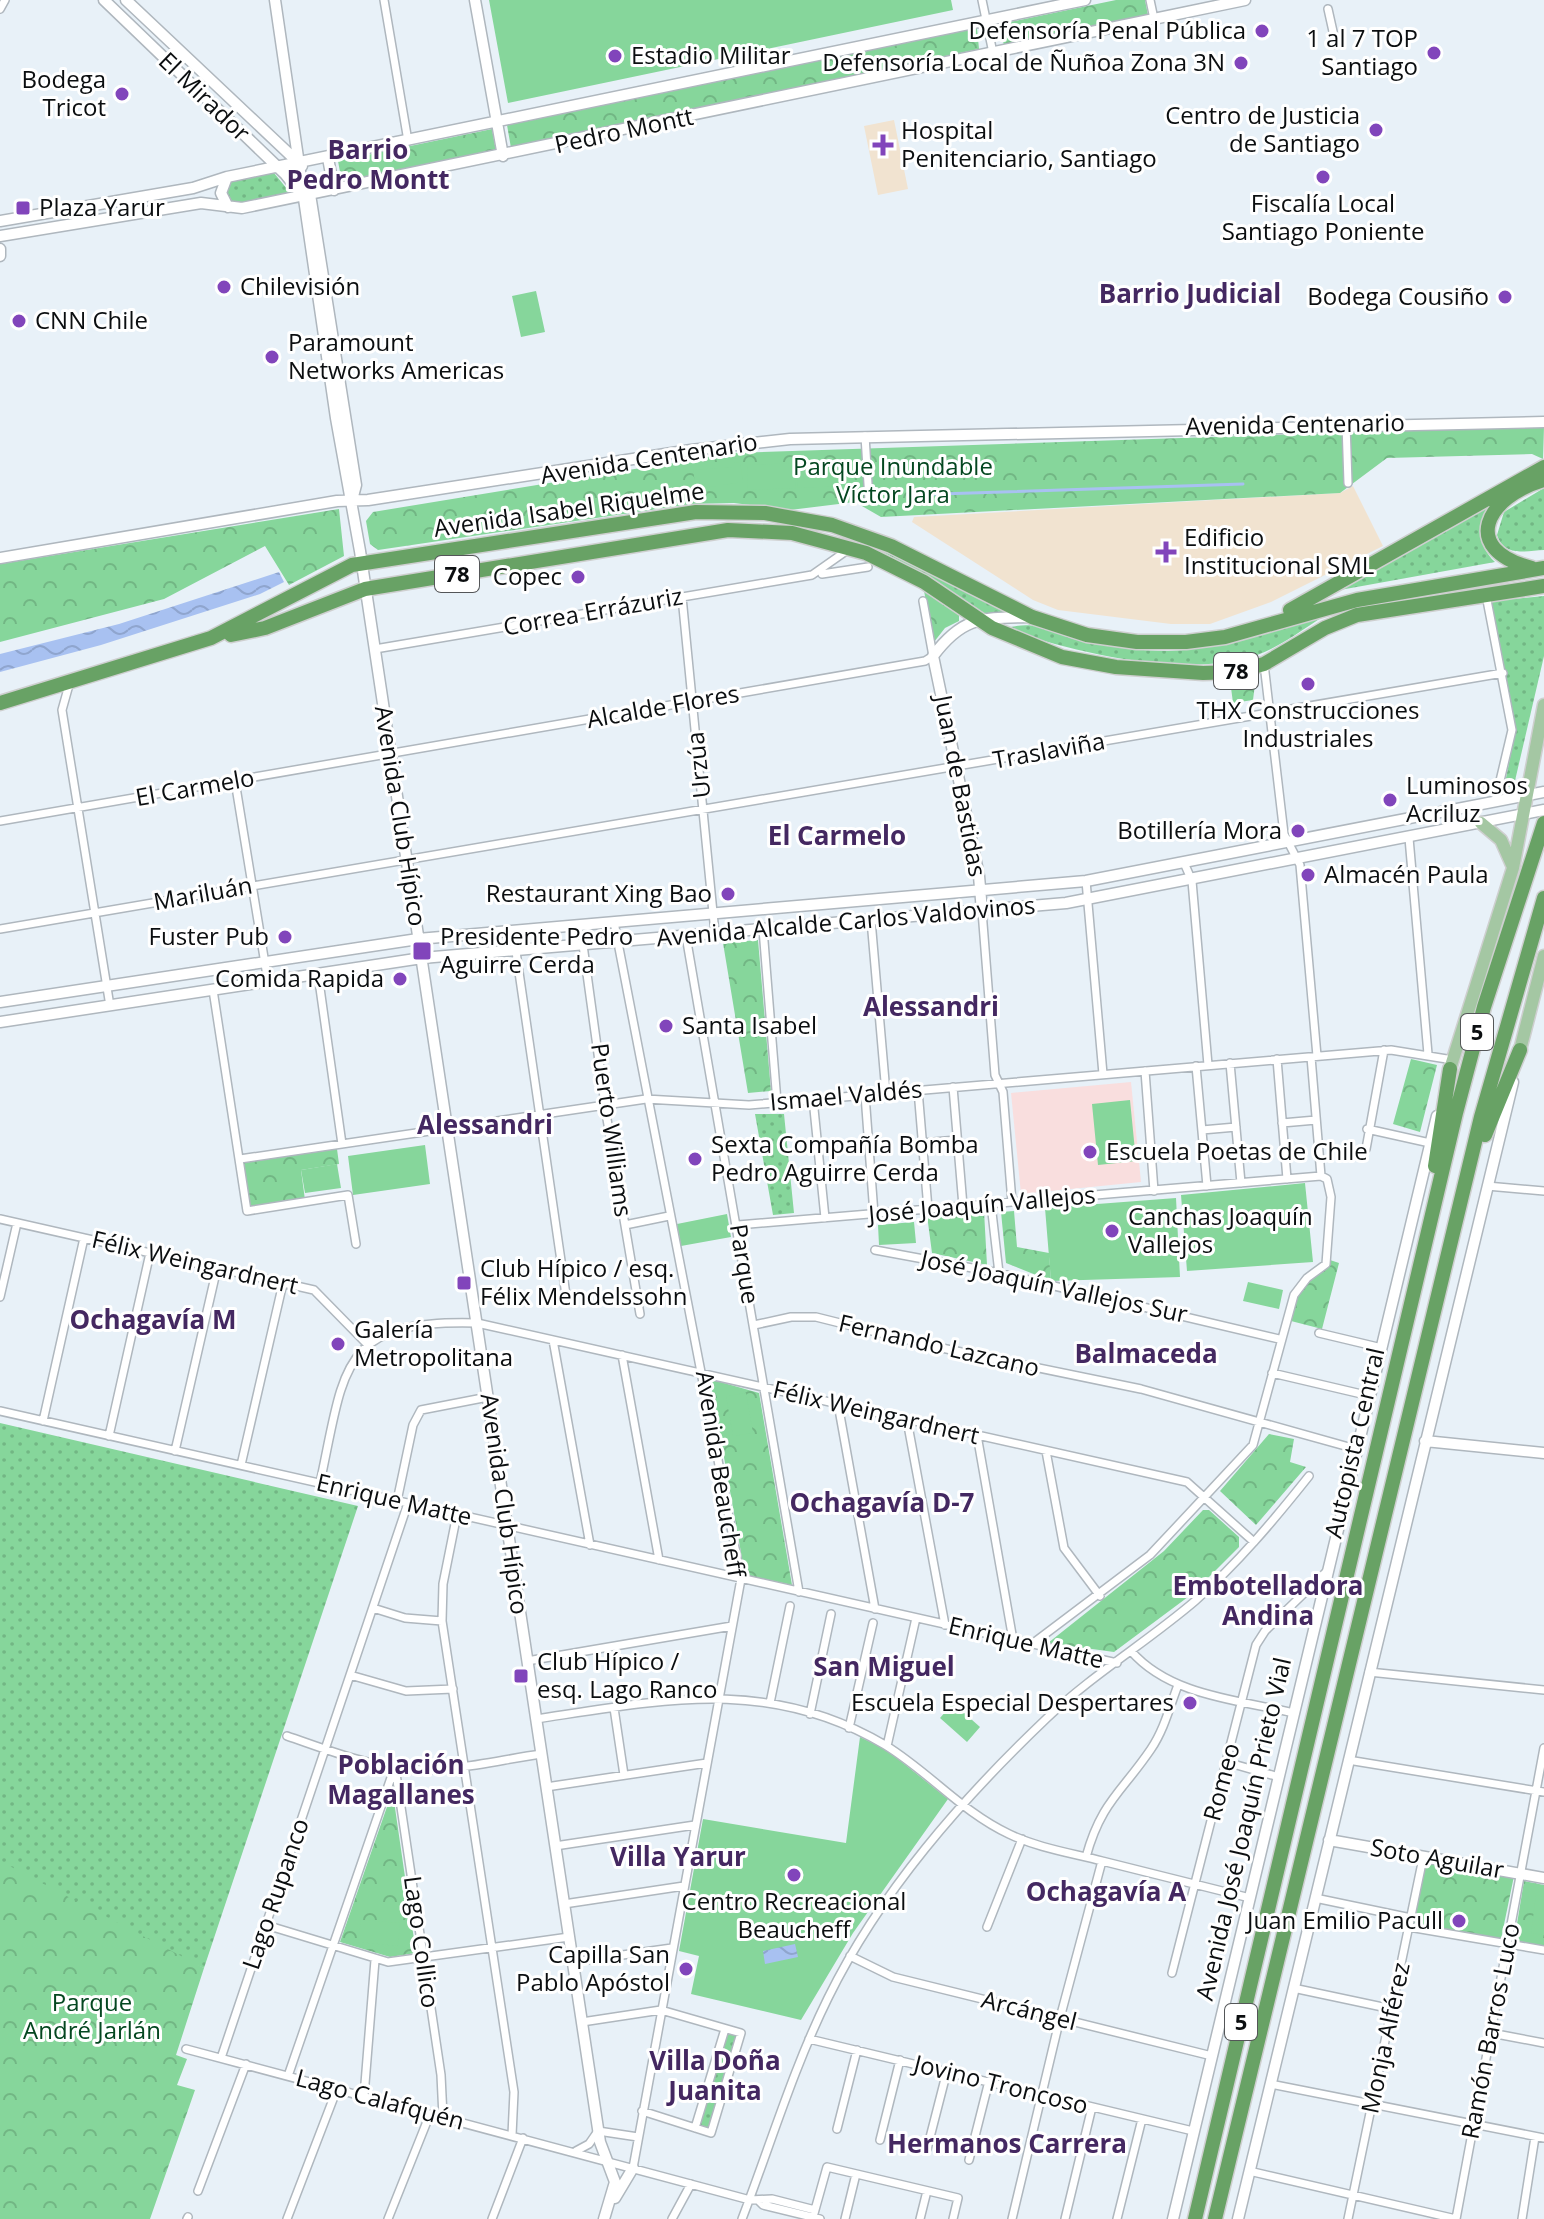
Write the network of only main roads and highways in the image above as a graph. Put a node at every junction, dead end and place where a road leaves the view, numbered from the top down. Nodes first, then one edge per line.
1 (104, 0) edge
2 (275, 0) edge
3 (475, 0) edge
4 (1085, 0) edge
5 (1245, 0) edge
6 (127, 1) edge
7 (118, 13) junction
8 (497, 123) junction
9 (297, 138) junction
10 (278, 146) junction
11 (503, 156) junction
12 (328, 158) junction
13 (301, 163) junction
14 (279, 168) junction
15 (227, 177) junction
16 (334, 190) junction
17 (307, 195) junction
18 (229, 208) junction
19 (0, 221) edge
20 (0, 236) edge
21 (0, 249) edge
22 (0, 256) edge
23 (1544, 422) edge
24 (1544, 467) edge
25 (1544, 480) edge
26 (352, 500) junction
27 (0, 558) edge
28 (361, 563) junction
29 (1540, 568) edge
30 (1544, 586) edge
31 (365, 589) junction
32 (1032, 617) junction
33 (979, 620) junction
34 (1261, 627) junction
35 (211, 638) junction
36 (0, 703) edge
37 (1544, 705) edge
38 (1544, 792) edge
39 (1525, 796) junction
40 (1544, 810) edge
41 (1523, 814) junction
42 (1481, 823) junction
43 (1544, 823) edge
44 (1382, 825) junction
45 (1385, 843) junction
46 (1513, 868) junction
47 (981, 890) junction
48 (1544, 898) edge
49 (890, 899) junction
50 (806, 905) junction
51 (982, 911) junction
52 (893, 918) junction
53 (807, 926) junction
54 (418, 939) junction
55 (345, 950) junction
56 (331, 952) junction
57 (422, 958) junction
58 (1543, 960) edge
59 (352, 969) junction
60 (331, 972) junction
61 (193, 973) junction
62 (174, 976) junction
63 (153, 979) junction
64 (135, 982) junction
65 (197, 992) junction
66 (177, 996) junction
67 (156, 999) junction
68 (0, 1002) edge
69 (138, 1002) junction
70 (0, 1022) edge
71 (1520, 1050) junction
72 (1451, 1064) junction
73 (1463, 1191) junction
74 (1425, 1246) junction
75 (1425, 1441) junction
76 (1544, 1453) edge
77 (1329, 1840) junction
78 (1544, 1878) edge
79 (633, 2168) road end
80 (609, 2206) junction
81 (604, 2219) edge
82 (1173, 2219) edge
83 (1193, 2219) edge
84 (1215, 2219) edge
85 (1238, 2219) edge

1 - 7 main road, El Mirador
2 - 9 main road, Avenida Club Hípico
3 - 8 main road
4 - 8 main road, Pedro Montt
5 - 11 main road, Pedro Montt
6 - 7 main road
6 - 10 main road, El Mirador
7 - 14 main road, El Mirador
8 - 11 main road
8 - 12 main road, Pedro Montt
9 - 10 main road
9 - 13 main road, Avenida Club Hípico
10 - 13 main road, El Mirador
11 - 16 main road, Pedro Montt
12 - 13 main road, Pedro Montt
12 - 16 main road
13 - 14 main road, Pedro Montt
13 - 17 main road, Avenida Club Hípico
14 - 15 main road, Pedro Montt
14 - 17 main road, El Mirador
15 - 18 main road
15 - 19 main road, Pedro Montt
16 - 17 main road, Pedro Montt
17 - 18 main road, Pedro Montt
17 - 26 main road, Avenida Club Hípico
18 - 20 main road, Pedro Montt
21 - 22 main road
23 - 26 main road, Avenida Centenario
24 - 34 highway
25 - 29 highway
26 - 27 main road, Avenida Centenario
26 - 28 main road, Avenida Club Hípico
28 - 31 main road, Avenida Club Hípico
28 - 32 highway, Avenida Isabel Riquelme / 78
28 - 35 highway, Avenida Isabel Riquelme / 78
29 - 34 highway, Avenida Isabel Riquelme / 78
30 - 33 highway, Avenida Isabel Riquelme / 78
31 - 33 highway, Avenida Isabel Riquelme / 78
31 - 35 highway, Avenida Isabel Riquelme / 78
31 - 54 main road, Avenida Club Hípico
32 - 33 main road
32 - 34 highway, Avenida Isabel Riquelme / 78
33 - 47 main road, Juan de Bastidas
35 - 36 highway, Avenida Isabel Riquelme / 78
37 - 39 main road, Avenida José Joaquín Prieto Vial
38 - 39 main road, Avenida Alcalde Carlos Valdovinos
39 - 41 main road, Avenida José Joaquín Prieto Vial
39 - 44 main road, Avenida Alcalde Carlos Valdovinos
40 - 41 main road, Avenida Alcalde Carlos Valdovinos
41 - 42 main road, Avenida Alcalde Carlos Valdovinos
41 - 46 main road, Avenida José Joaquín Prieto Vial
42 - 45 main road, Avenida Alcalde Carlos Valdovinos
42 - 46 main road
43 - 74 highway, Autopista Central / 5
44 - 45 main road
44 - 47 main road, Avenida Alcalde Carlos Valdovinos
45 - 51 main road, Avenida Alcalde Carlos Valdovinos
46 - 72 main road, Avenida José Joaquín Prieto Vial
47 - 49 main road, Avenida Alcalde Carlos Valdovinos
47 - 51 main road, Juan de Bastidas
48 - 73 highway, Autopista Central / 5
49 - 50 main road, Avenida Alcalde Carlos Valdovinos
49 - 52 main road
50 - 53 main road
50 - 54 main road, Avenida Alcalde Carlos Valdovinos
51 - 52 main road, Avenida Alcalde Carlos Valdovinos
52 - 53 main road, Avenida Alcalde Carlos Valdovinos
53 - 57 main road, Avenida Alcalde Carlos Valdovinos
54 - 55 main road, Avenida Alcalde Carlos Valdovinos
54 - 57 main road, Avenida Club Hípico
55 - 56 main road, Avenida Alcalde Carlos Valdovinos
55 - 59 main road
56 - 60 main road
56 - 61 main road, Avenida Alcalde Carlos Valdovinos
57 - 59 main road, Avenida Alcalde Carlos Valdovinos
57 - 80 main road, Avenida Club Hípico
58 - 71 main road
59 - 60 main road, Avenida Alcalde Carlos Valdovinos
60 - 65 main road, Avenida Alcalde Carlos Valdovinos
61 - 62 main road, Avenida Alcalde Carlos Valdovinos
61 - 65 main road
62 - 63 main road, Avenida Alcalde Carlos Valdovinos
62 - 66 main road
63 - 64 main road, Avenida Alcalde Carlos Valdovinos
63 - 67 main road
64 - 68 main road, Avenida Alcalde Carlos Valdovinos
64 - 69 main road
65 - 66 main road, Avenida Alcalde Carlos Valdovinos
66 - 67 main road, Avenida Alcalde Carlos Valdovinos
67 - 69 main road, Avenida Alcalde Carlos Valdovinos
69 - 70 main road, Avenida Alcalde Carlos Valdovinos
71 - 73 highway
71 - 75 main road
72 - 74 highway
72 - 82 main road, Avenida José Joaquín Prieto Vial
73 - 84 highway, Autopista Central / 5
74 - 83 highway, Autopista Central / 5
75 - 76 main road
75 - 77 main road
77 - 78 main road, Soto Aguilar
77 - 85 main road
79 - 80 main road
80 - 81 main road, Avenida Club Hípico

